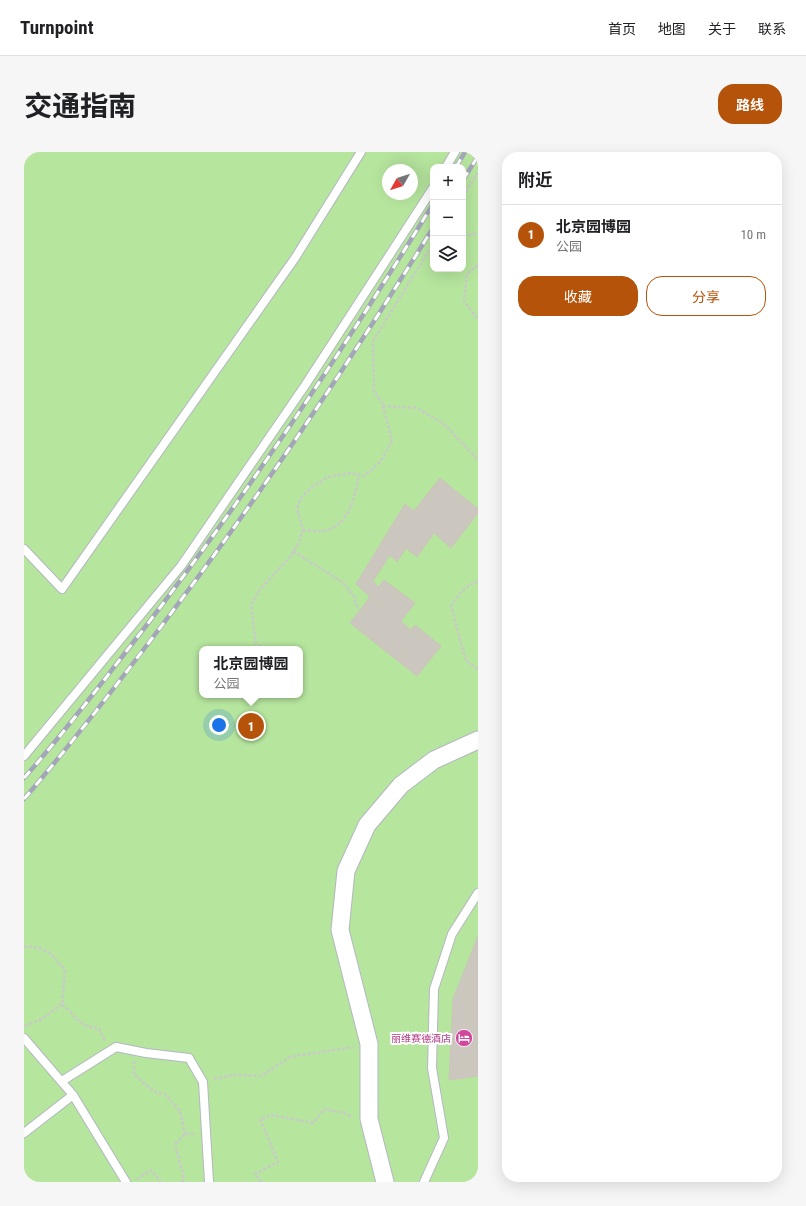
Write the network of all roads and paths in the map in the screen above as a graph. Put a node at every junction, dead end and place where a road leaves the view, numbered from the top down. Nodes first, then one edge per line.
1 (361, 152) edge
2 (455, 152) edge
3 (448, 164) edge
4 (478, 172) edge
5 (466, 191) edge
6 (430, 193) edge
7 (478, 233) edge
8 (466, 234) edge
9 (430, 249) edge
10 (478, 265) edge
11 (478, 319) edge
12 (383, 406) junction
13 (478, 460) edge
14 (359, 475) junction
15 (303, 530) junction
16 (24, 549) edge
17 (293, 551) junction
18 (478, 582) edge
19 (358, 610) dead end
20 (259, 646) edge
21 (478, 669) edge
22 (478, 740) edge
23 (24, 756) edge
24 (478, 893) edge
25 (24, 946) edge
26 (62, 1004) junction
27 (24, 1026) edge
28 (24, 1038) edge
29 (369, 1044) junction
30 (110, 1050) junction
31 (134, 1051) junction
32 (62, 1081) junction
33 (203, 1082) junction
34 (73, 1095) junction
35 (369, 1119) junction
36 (24, 1133) edge
37 (206, 1133) junction
38 (185, 1134) junction
39 (126, 1182) edge
40 (132, 1182) edge
41 (161, 1182) edge
42 (182, 1182) edge
43 (209, 1182) edge
44 (262, 1182) edge
45 (385, 1182) edge
46 (424, 1182) edge

1 - 16 lane
2 - 3 lane
4 - 5 path
6 - 23 lane
7 - 8 path
9 - 12 path
10 - 11 path
12 - 13 path
12 - 14 path
14 - 15 path
14 - 15 path
15 - 17 path
17 - 19 path
17 - 20 path
18 - 21 path
22 - 29 street
24 - 46 lane
25 - 26 path
26 - 27 path
26 - 30 path
28 - 32 lane
29 - 33 path
29 - 35 street
30 - 31 lane
30 - 32 lane
31 - 33 lane
31 - 38 path
32 - 34 lane
33 - 37 lane
34 - 36 lane
34 - 39 lane
35 - 44 path
35 - 45 street
37 - 38 path
37 - 43 lane
38 - 42 path
40 - 41 path

